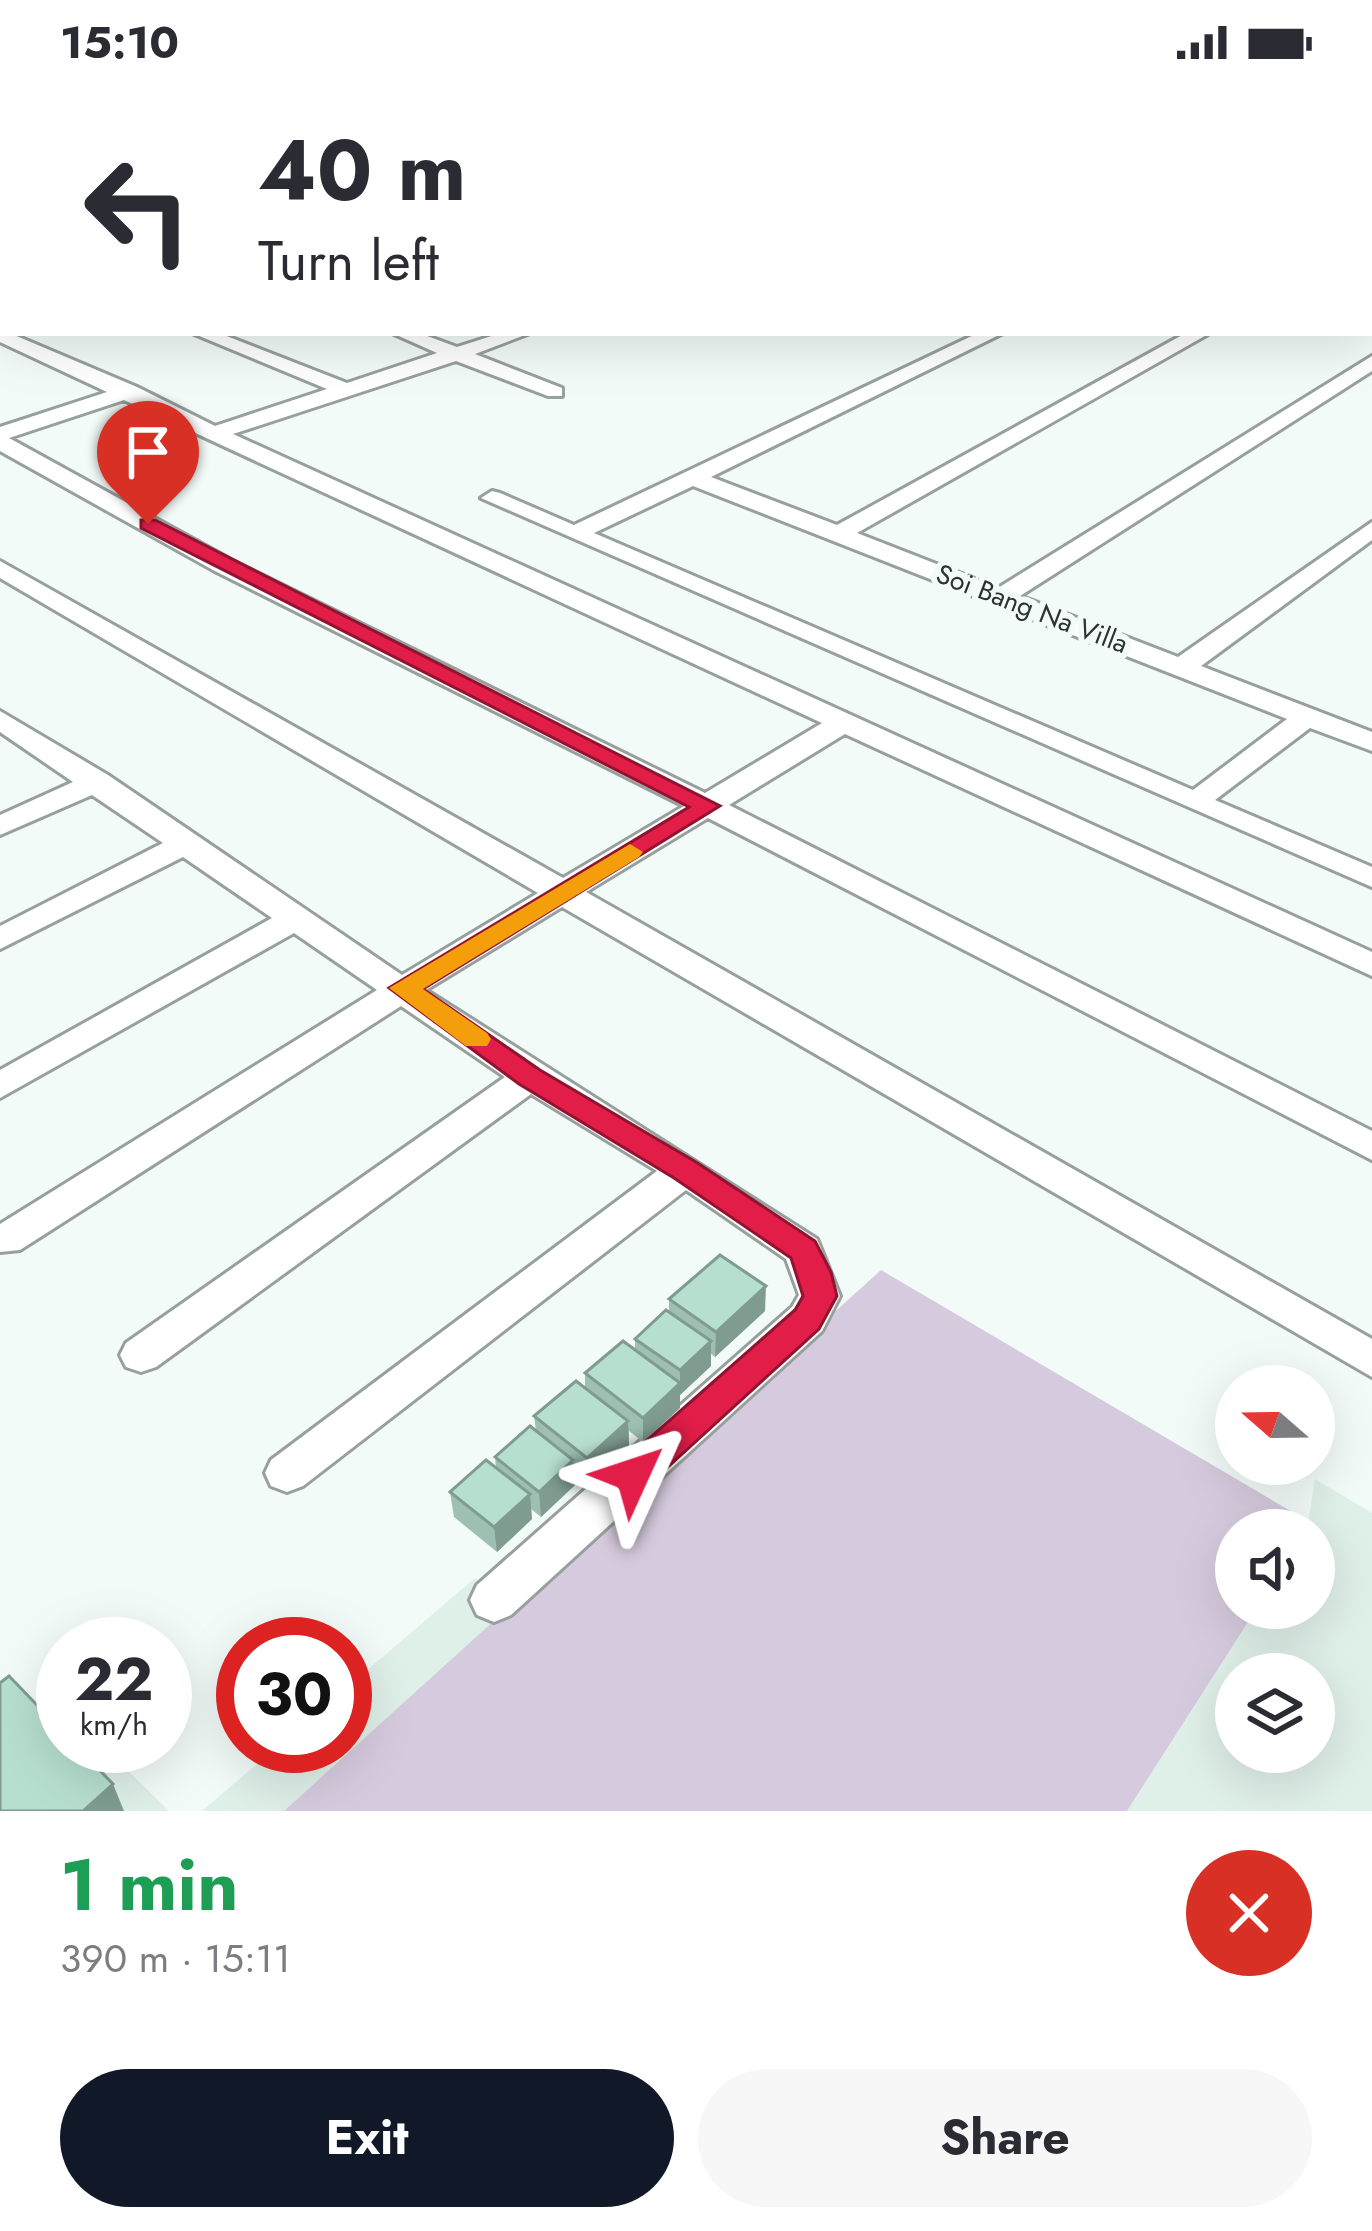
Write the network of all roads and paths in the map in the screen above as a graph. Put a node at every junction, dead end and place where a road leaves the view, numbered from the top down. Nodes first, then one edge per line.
1 (2, 336) edge
2 (210, 336) edge
3 (411, 336) edge
4 (511, 336) edge
5 (987, 336) edge
6 (1195, 336) edge
7 (459, 353) junction
8 (1372, 362) edge
9 (346, 390) junction
10 (130, 392) junction
11 (555, 392) dead end
12 (214, 433) junction
13 (0, 438) edge
14 (691, 477) junction
15 (492, 498) dead end
16 (1372, 529) edge
17 (576, 533) junction
18 (839, 535) junction
19 (0, 568) edge
20 (1001, 597) junction
21 (1182, 667) junction
22 (1308, 716) junction
23 (1, 721) edge
24 (844, 722) junction
25 (1372, 742) edge
26 (98, 782) junction
27 (1206, 793) dead end
28 (708, 806) junction
29 (0, 826) edge
30 (187, 843) junction
31 (1372, 878) edge
32 (564, 891) junction
33 (294, 919) junction
34 (0, 939) edge
35 (1372, 965) edge
36 (403, 988) junction
37 (530, 1077) junction
38 (0, 1086) edge
39 (1372, 1147) edge
40 (685, 1170) junction
41 (6, 1239) dead end
42 (141, 1355) dead end
43 (1372, 1360) edge
44 (287, 1473) dead end
45 (494, 1600) dead end

1 - 10 street
2 - 9 street
3 - 7 street
4 - 7 street
5 - 14 street
6 - 18 street
7 - 9 street
7 - 11 street
8 - 20 street
9 - 12 street
10 - 12 street
10 - 13 street
12 - 24 street
13 - 28 street
14 - 17 street
14 - 18 street, Soi Bang Na Villa
15 - 17 street
16 - 21 street
17 - 31 street
18 - 20 street, Soi Bang Na Villa
19 - 32 street
20 - 21 street, Soi Bang Na Villa
21 - 22 street, Soi Bang Na Villa
22 - 25 street, Soi Bang Na Villa
22 - 27 street
23 - 26 street
24 - 28 street
24 - 35 street
26 - 29 street
26 - 30 street
28 - 32 street
28 - 39 street
30 - 33 street
30 - 34 street
32 - 36 street
32 - 43 street
33 - 36 street
33 - 38 street
36 - 37 street
36 - 41 street
37 - 40 street
37 - 42 street
40 - 44 street
40 - 45 street

